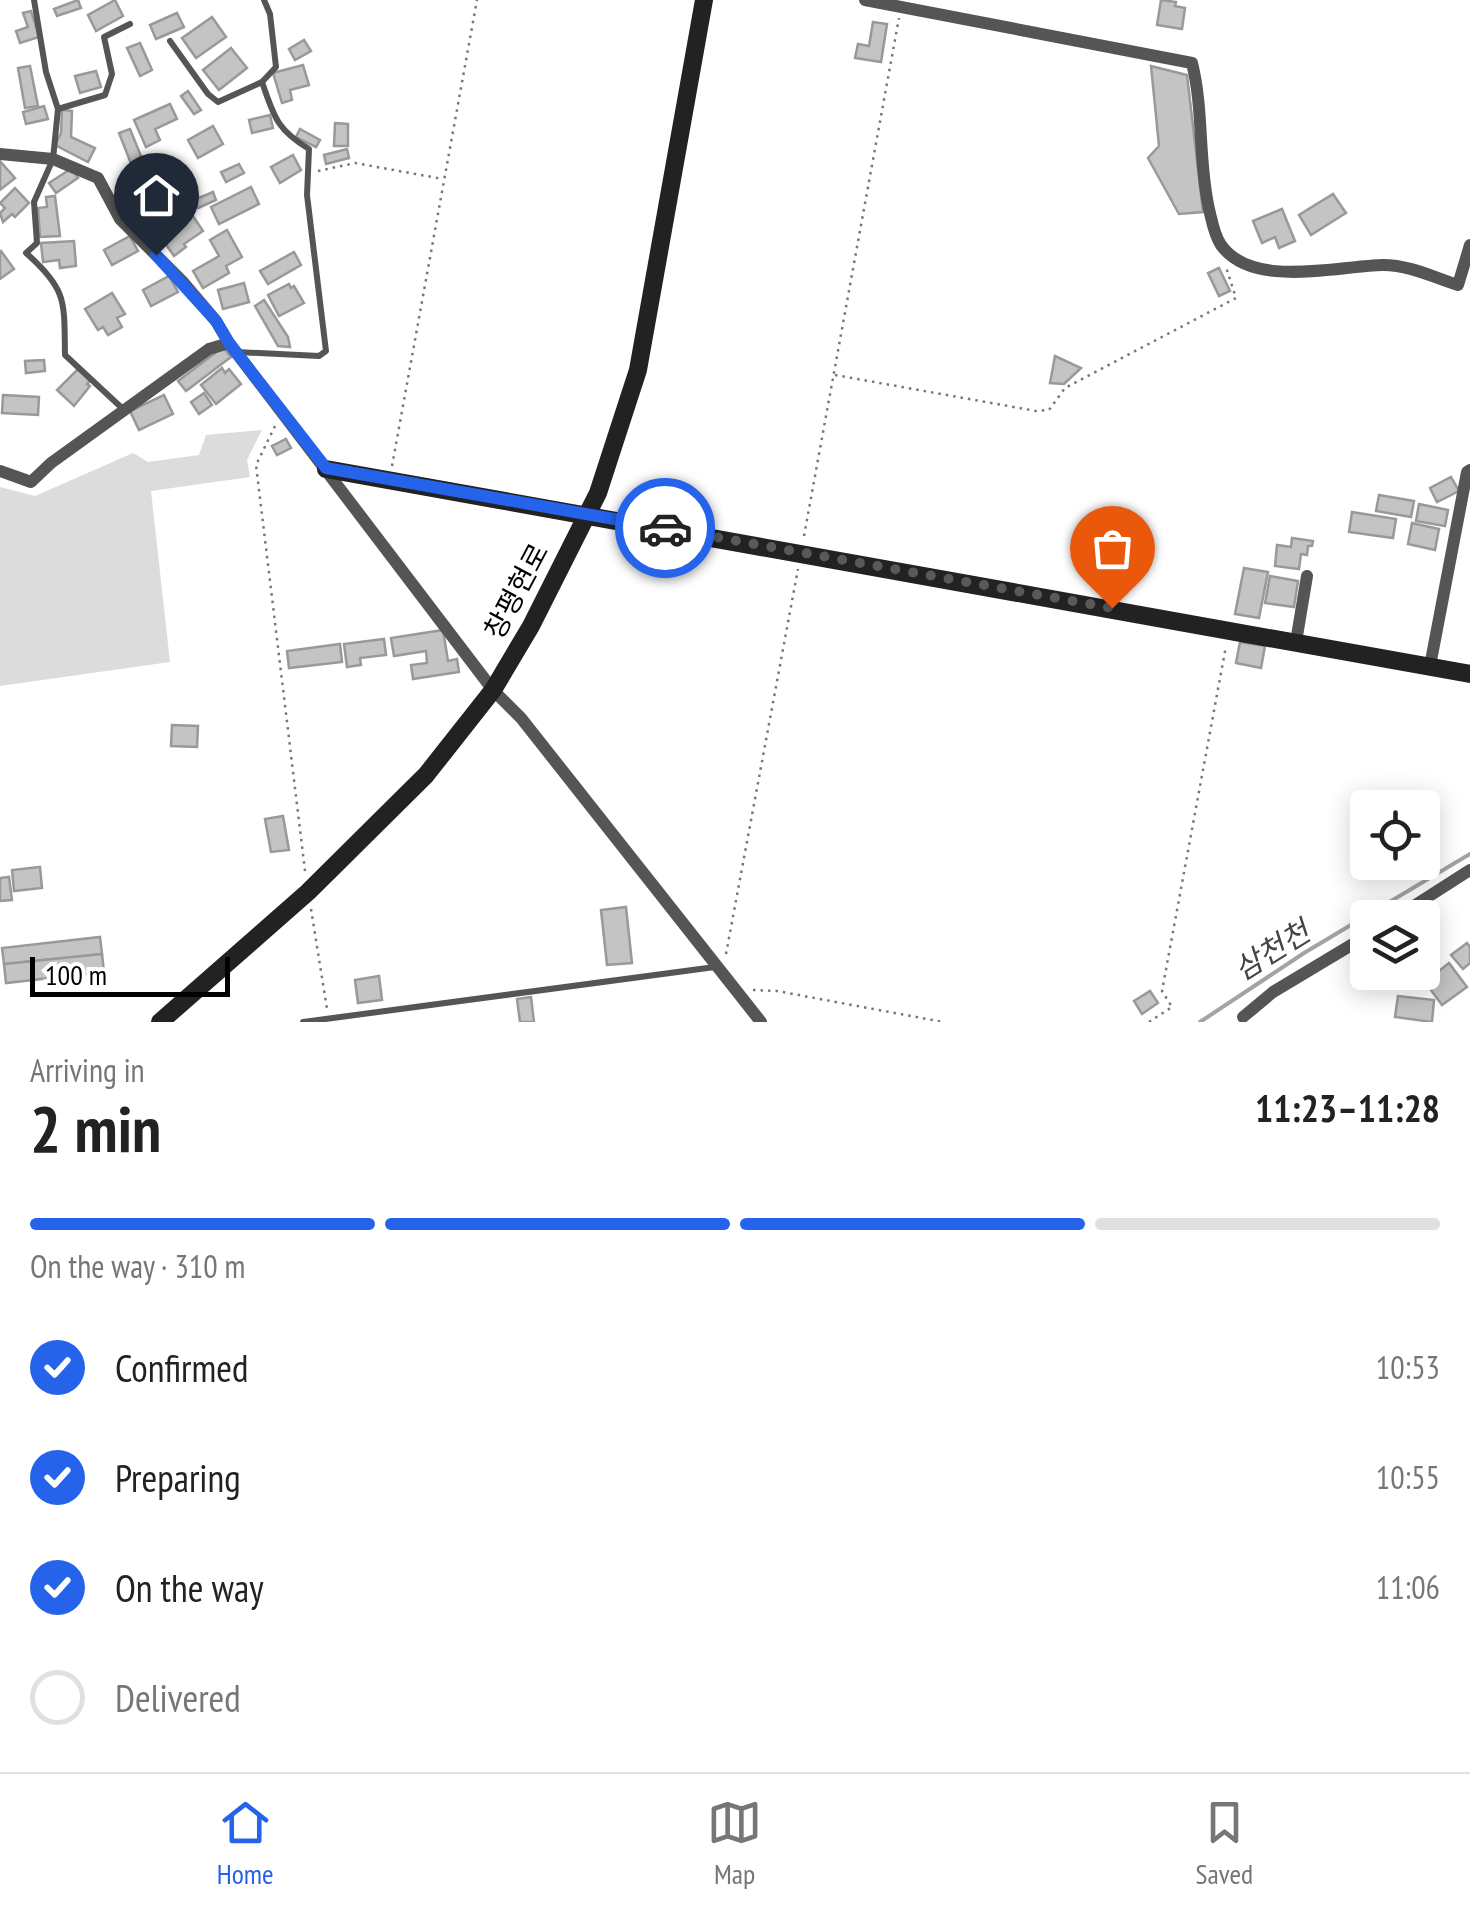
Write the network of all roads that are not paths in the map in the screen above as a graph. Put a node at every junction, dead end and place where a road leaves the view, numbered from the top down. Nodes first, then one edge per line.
1 (34, 0) edge
2 (264, 0) edge
3 (704, 0) edge
4 (864, 0) edge
5 (130, 24) dead end
6 (170, 40) dead end
7 (262, 82) junction
8 (58, 109) junction
9 (0, 154) edge
10 (52, 159) junction
11 (1470, 246) edge
12 (233, 348) junction
13 (124, 410) junction
14 (326, 468) junction
15 (1470, 470) edge
16 (0, 471) edge
17 (587, 514) junction
18 (1306, 576) dead end
19 (1296, 642) junction
20 (1430, 666) junction
21 (1470, 674) edge
22 (494, 690) junction
23 (1470, 870) edge
24 (1423, 900) edge
25 (1350, 946) edge
26 (717, 967) junction
27 (1242, 1020) edge
28 (160, 1022) edge
29 (303, 1022) edge
30 (761, 1022) edge

1 - 8 lane
2 - 7 lane
3 - 17 main road, 창평현로
4 - 11 street
5 - 8 lane
6 - 7 lane
7 - 12 lane
8 - 10 lane
9 - 10 street
10 - 12 street
10 - 13 lane
12 - 13 street
12 - 14 street
13 - 16 street
14 - 17 main road
14 - 22 street
15 - 20 street
17 - 19 main road
17 - 22 main road, 창평현로
18 - 19 street
19 - 20 main road
20 - 21 main road
22 - 26 street
22 - 28 main road, 창평현로
23 - 24 street
25 - 27 street
26 - 29 lane
26 - 30 street

